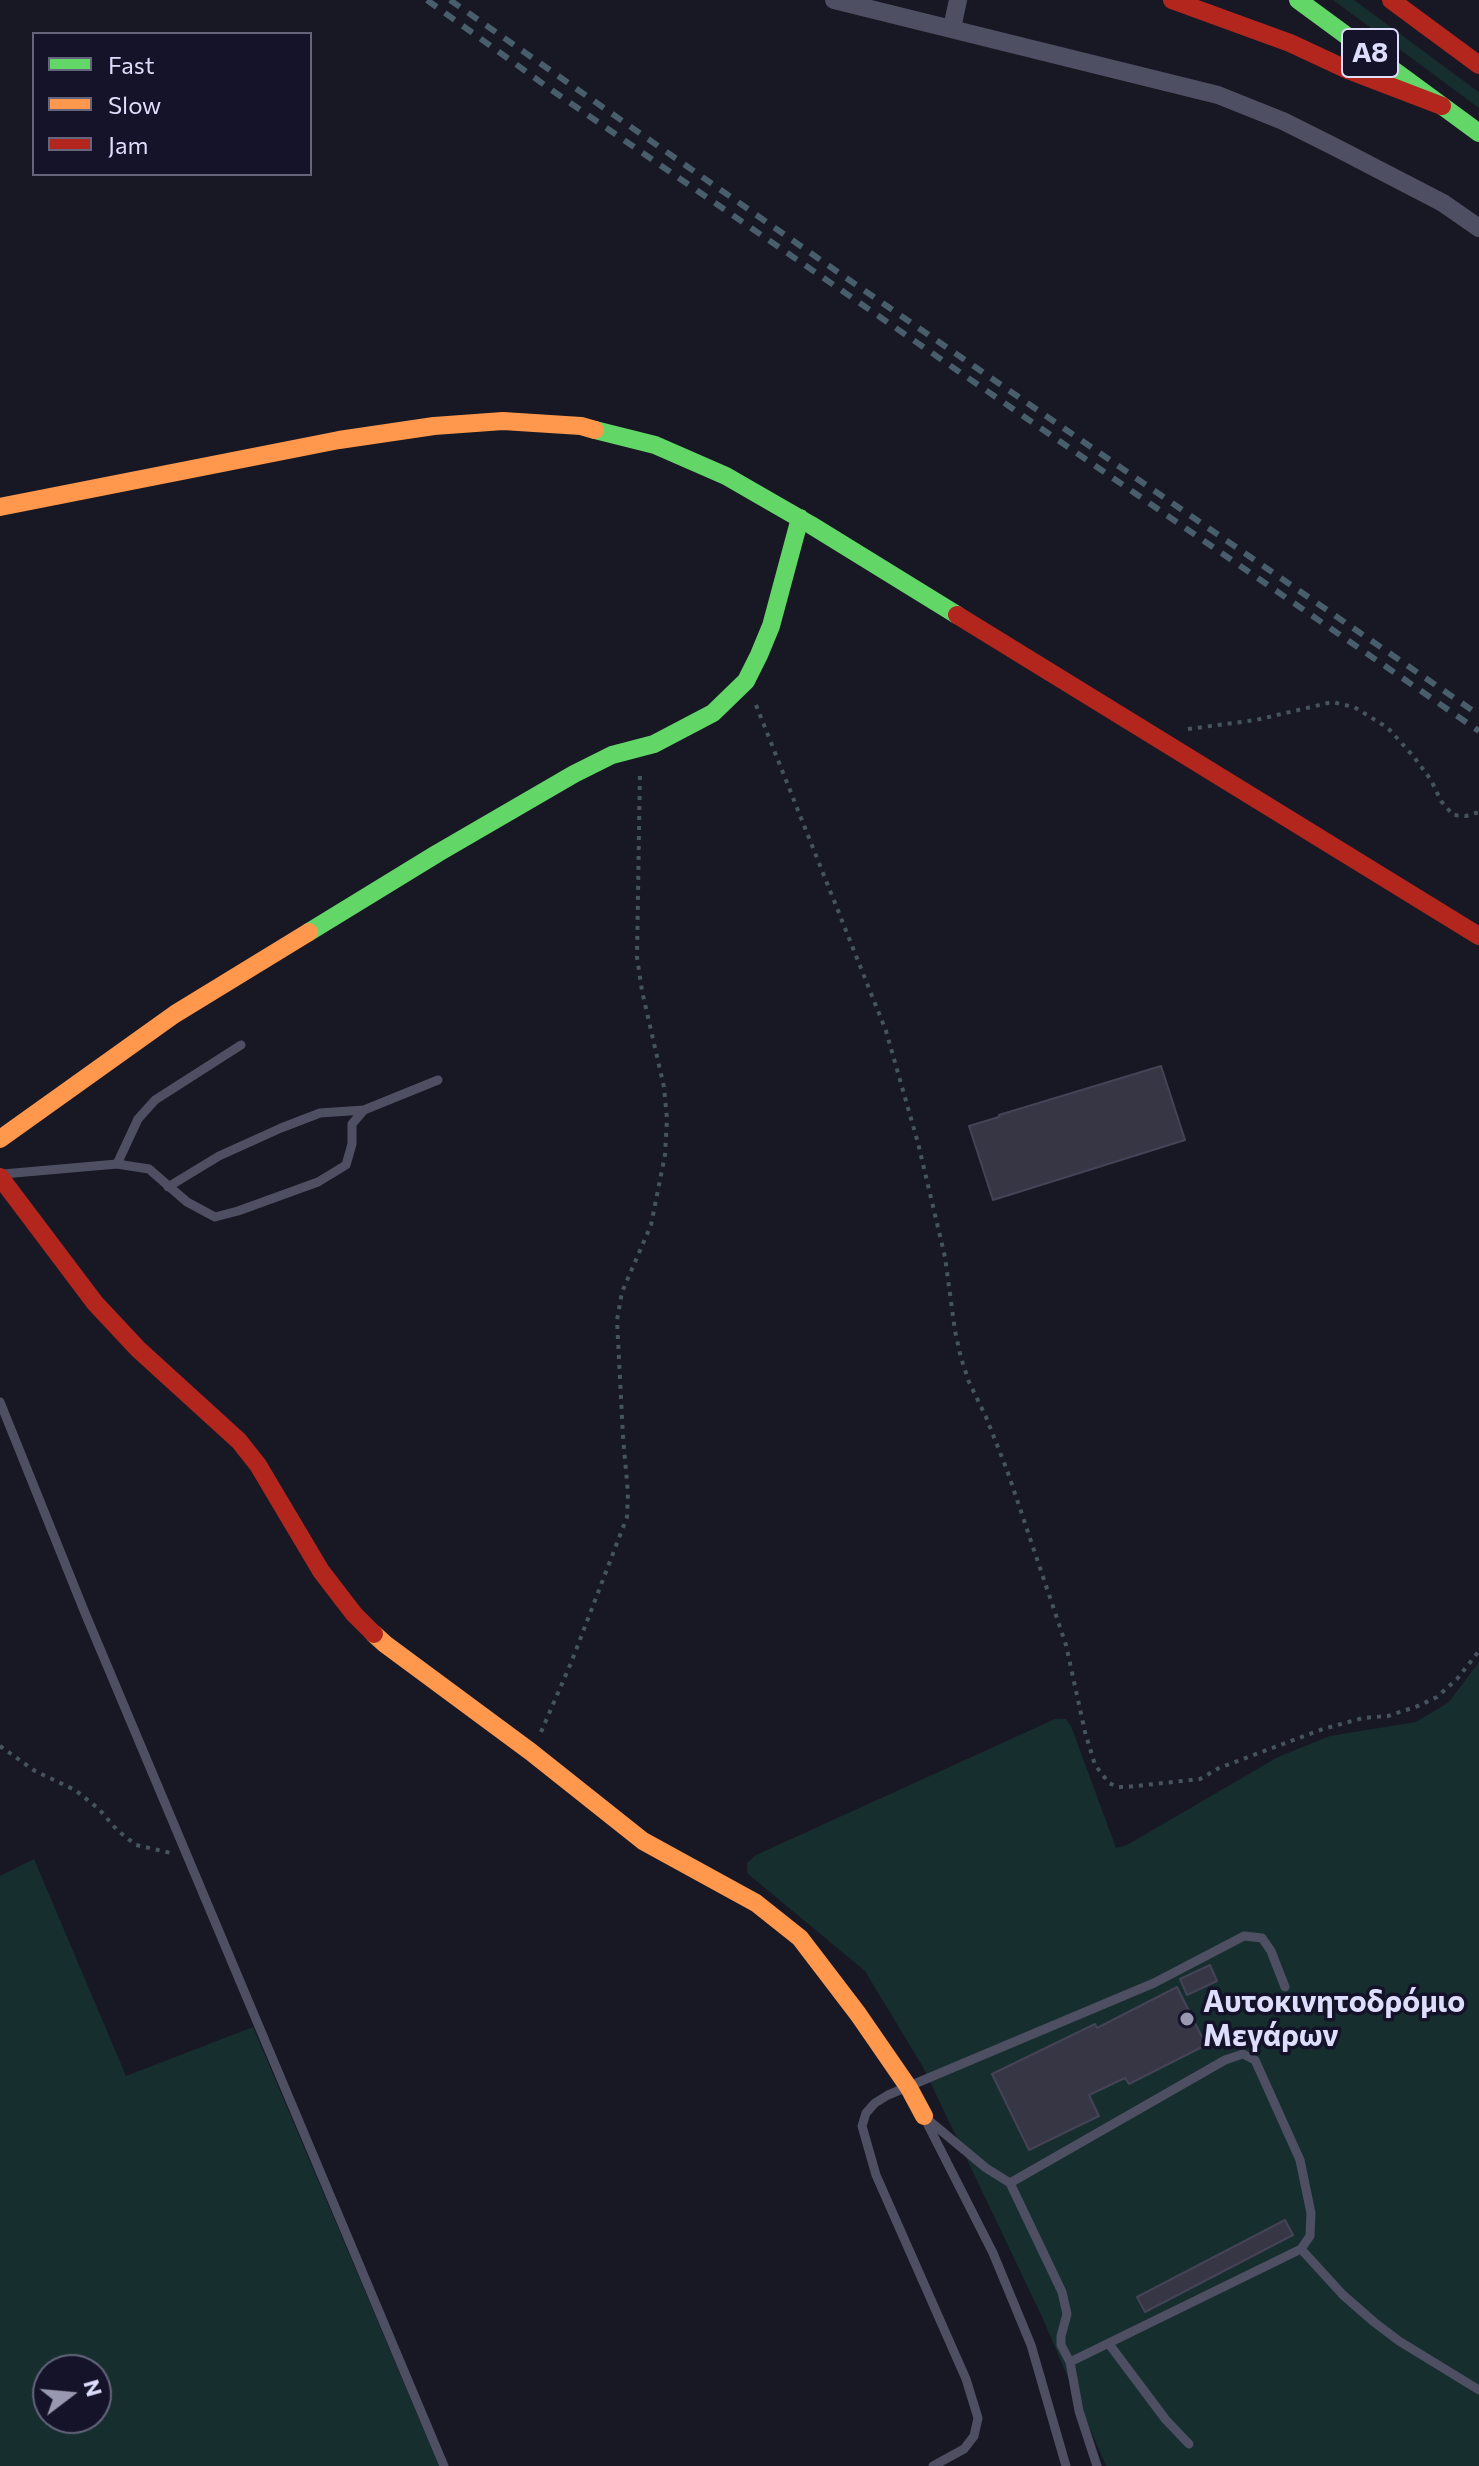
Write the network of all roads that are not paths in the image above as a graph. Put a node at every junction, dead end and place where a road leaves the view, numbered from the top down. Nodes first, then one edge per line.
1 (834, 0) edge
2 (958, 0) edge
3 (1172, 0) edge
4 (1298, 0) edge
5 (1391, 0) edge
6 (1451, 23) dead end
7 (952, 28) junction
8 (1479, 58) edge
9 (1479, 65) edge
10 (1442, 106) junction
11 (1479, 133) edge
12 (1479, 228) edge
13 (0, 507) edge
14 (800, 518) junction
15 (1479, 936) edge
16 (241, 1045) dead end
17 (438, 1080) dead end
18 (364, 1110) junction
19 (0, 1139) edge
20 (117, 1164) junction
21 (0, 1175) edge
22 (168, 1187) junction
23 (0, 1402) edge
24 (1285, 1987) dead end
25 (909, 2088) junction
26 (924, 2116) junction
27 (1010, 2183) junction
28 (1301, 2249) junction
29 (1109, 2344) junction
30 (1070, 2362) junction
31 (1479, 2390) edge
32 (1189, 2444) dead end
33 (444, 2466) edge
34 (933, 2466) edge
35 (1066, 2466) edge
36 (1097, 2466) edge

1 - 7 street
2 - 7 street
3 - 10 main road
4 - 10 main road, Α8
5 - 9 main road, Α8
6 - 8 main road
7 - 12 street
10 - 11 main road, Α8
13 - 14 main road
14 - 15 main road
14 - 19 main road
16 - 20 lane
17 - 18 lane
18 - 22 lane
18 - 22 lane
20 - 21 lane
20 - 22 lane
21 - 25 main road
23 - 33 lane
24 - 25 lane
25 - 26 main road
25 - 34 lane
26 - 27 lane
26 - 35 lane
27 - 28 lane
27 - 30 lane
28 - 29 lane
28 - 31 lane
29 - 30 lane
29 - 32 lane
30 - 36 lane

